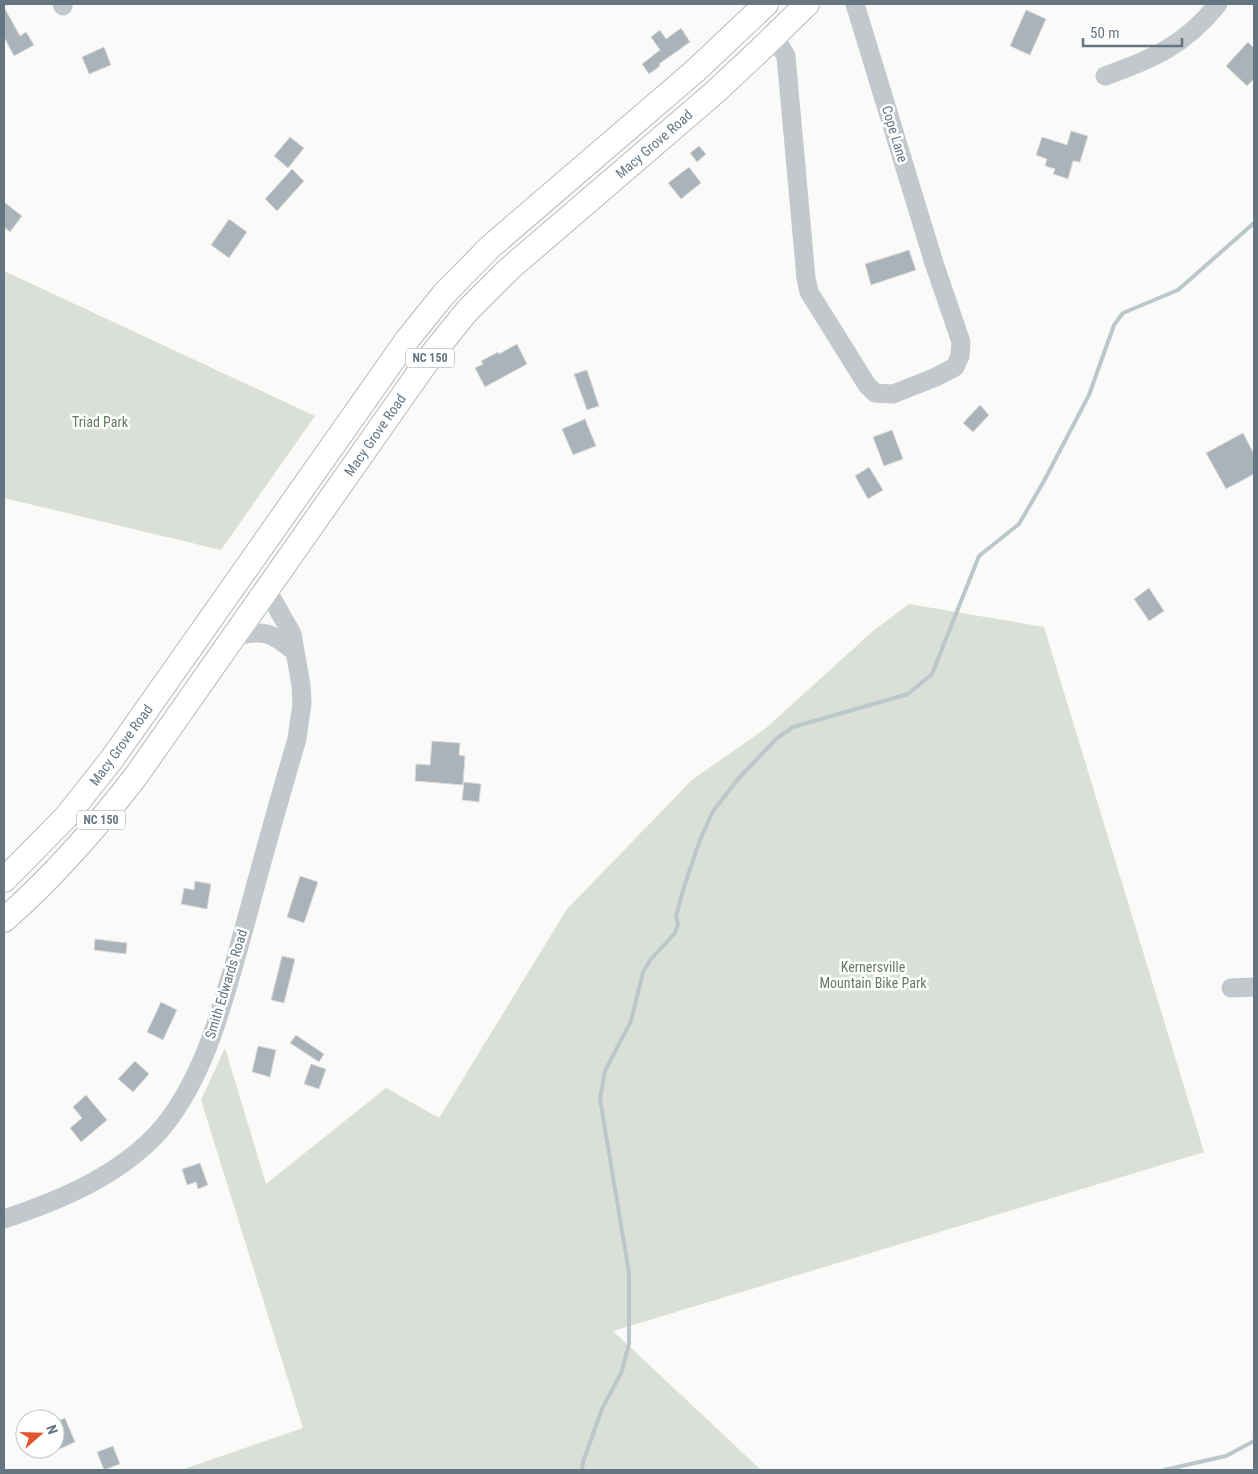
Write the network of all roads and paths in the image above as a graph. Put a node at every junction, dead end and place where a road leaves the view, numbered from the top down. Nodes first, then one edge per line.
1 (766, 4) edge
2 (807, 4) edge
3 (855, 4) edge
4 (1218, 4) edge
5 (774, 36) junction
6 (1105, 76) dead end
7 (654, 106) junction
8 (537, 245) junction
9 (267, 590) junction
10 (230, 591) junction
11 (233, 637) junction
12 (294, 652) junction
13 (136, 776) junction
14 (4, 880) edge
15 (4, 920) edge
16 (1254, 986) edge
17 (1231, 988) dead end
18 (4, 1220) edge

1 - 7 main road, Macy Grove Road / NC 150
2 - 5 main road, Macy Grove Road / NC 150
3 - 5 street, Cope Lane
4 - 6 street
5 - 8 main road, Macy Grove Road / NC 150
7 - 8 main road
7 - 10 main road, Macy Grove Road / NC 150
8 - 9 main road, Macy Grove Road / NC 150
9 - 11 main road, Macy Grove Road / NC 150
9 - 12 street, Smith Edwards Road
10 - 13 main road
10 - 14 main road, Macy Grove Road / NC 150
11 - 12 street
11 - 13 main road, Macy Grove Road / NC 150
12 - 18 street, Smith Edwards Road
13 - 15 main road, Macy Grove Road / NC 150
16 - 17 street

